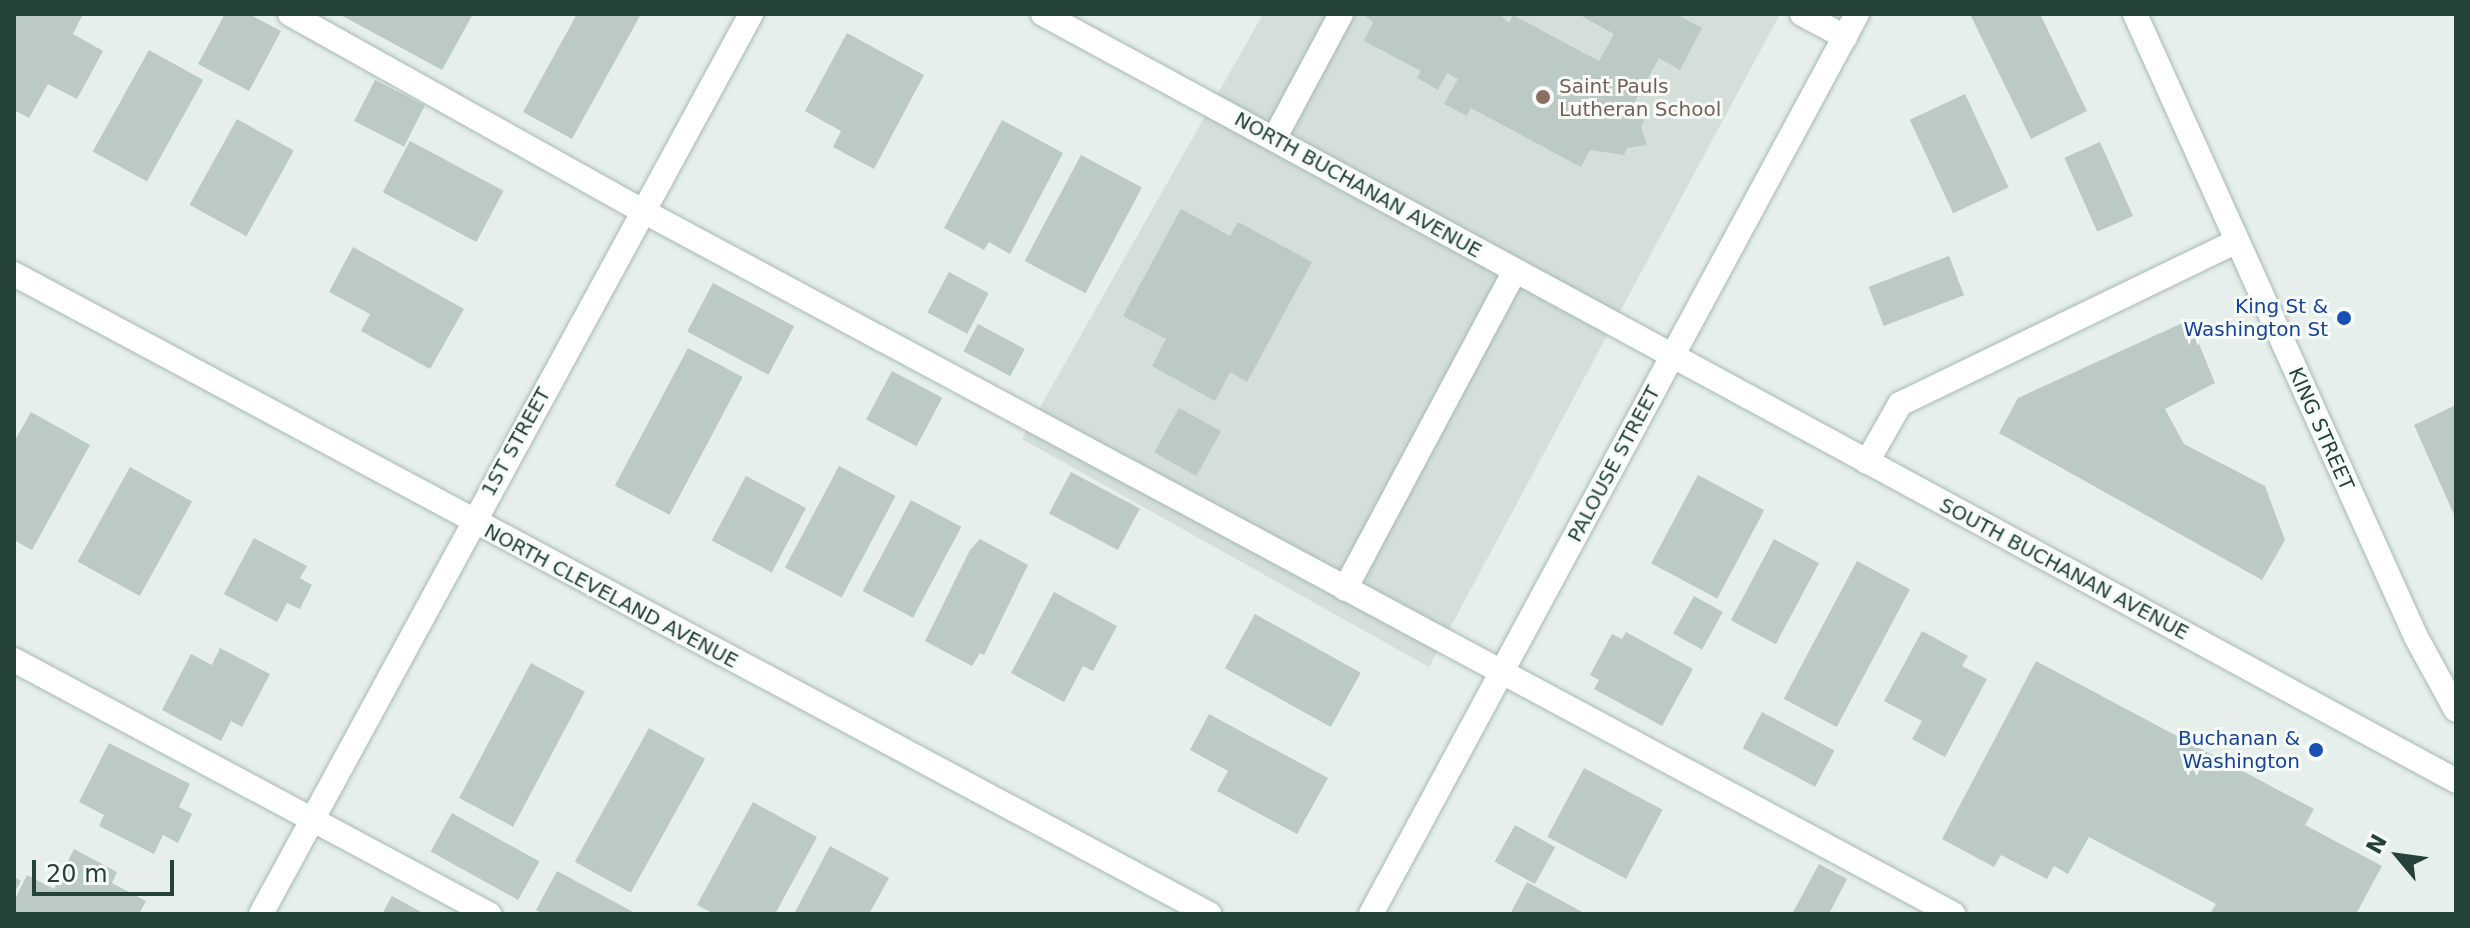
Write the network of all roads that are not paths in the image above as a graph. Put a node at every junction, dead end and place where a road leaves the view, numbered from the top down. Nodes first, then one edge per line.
1 (290, 14) edge
2 (751, 14) edge
3 (1043, 14) edge
4 (1341, 14) edge
5 (1802, 14) edge
6 (1857, 14) edge
7 (2135, 14) edge
8 (1845, 37) junction
9 (1274, 139) junction
10 (643, 211) junction
11 (2237, 241) junction
12 (1515, 271) junction
13 (14, 274) edge
14 (1672, 356) junction
15 (1867, 462) junction
16 (472, 522) junction
17 (1345, 589) junction
18 (14, 660) edge
19 (1501, 673) junction
20 (2456, 710) edge
21 (2456, 781) edge
22 (312, 819) junction
23 (261, 914) edge
24 (489, 914) edge
25 (1209, 914) edge
26 (1371, 914) edge
27 (1953, 914) edge

1 - 10 street
2 - 10 street, 1ST STREET
3 - 9 street, NORTH BUCHANAN AVENUE
4 - 9 street
5 - 8 street
6 - 8 street, PALOUSE STREET
7 - 11 street, KING STREET
8 - 14 street, PALOUSE STREET
9 - 12 street, NORTH BUCHANAN AVENUE
10 - 16 street, 1ST STREET
10 - 17 street
11 - 15 street
11 - 20 street, KING STREET
12 - 14 street, NORTH BUCHANAN AVENUE
12 - 17 street
13 - 16 street, NORTH CLEVELAND AVENUE
14 - 15 street, SOUTH BUCHANAN AVENUE
14 - 19 street, PALOUSE STREET
15 - 21 street, SOUTH BUCHANAN AVENUE
16 - 22 street, 1ST STREET
16 - 25 street, NORTH CLEVELAND AVENUE
17 - 19 street
18 - 22 street
19 - 26 street, PALOUSE STREET
19 - 27 street
22 - 23 street, 1ST STREET
22 - 24 street

